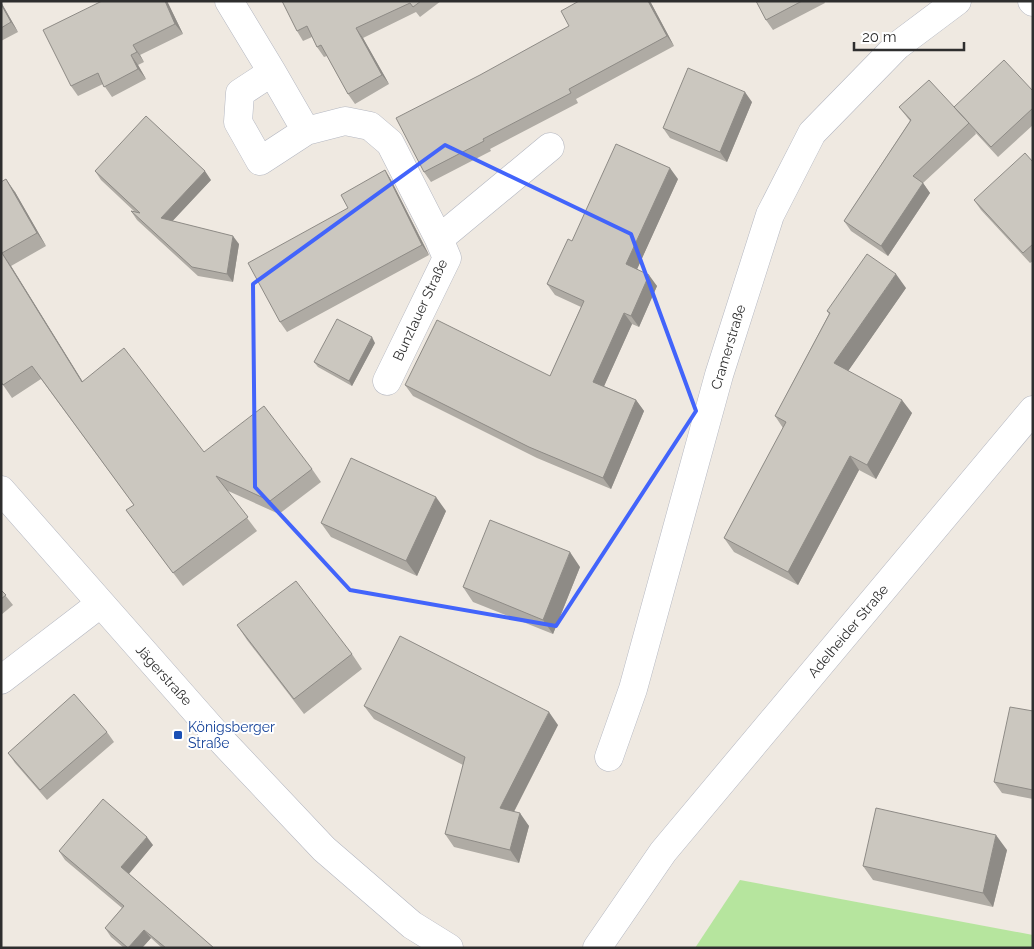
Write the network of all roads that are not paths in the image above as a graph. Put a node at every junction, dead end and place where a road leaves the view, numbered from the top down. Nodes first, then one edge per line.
1 (230, 1) edge
2 (957, 1) edge
3 (272, 72) junction
4 (306, 131) junction
5 (550, 147) dead end
6 (439, 239) junction
7 (387, 381) dead end
8 (1033, 410) edge
9 (1, 490) edge
10 (100, 604) junction
11 (1, 680) edge
12 (610, 757) dead end
13 (449, 948) edge
14 (597, 948) edge

1 - 3 street
2 - 12 street, Cramerstraße
3 - 4 street
3 - 4 street, Bunzlauer Straße
4 - 6 street, Bunzlauer Straße
5 - 6 street, Bunzlauer Straße
6 - 7 street, Bunzlauer Straße
8 - 14 street, Adelheider Straße
9 - 10 street, Jägerstraße
10 - 11 street
10 - 13 street, Jägerstraße

